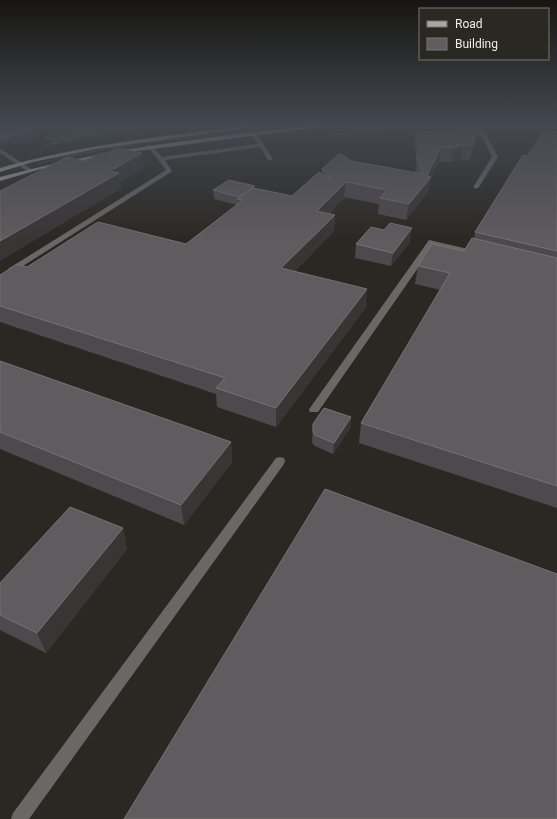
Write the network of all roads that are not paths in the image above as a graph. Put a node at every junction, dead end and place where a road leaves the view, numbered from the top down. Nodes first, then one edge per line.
1 (19, 164) joint
2 (54, 164) edge
3 (165, 164) edge
4 (490, 164) edge
5 (0, 170) edge
6 (29, 170) junction
7 (0, 179) edge
8 (476, 187) dead end
9 (484, 255) edge
10 (12, 269) edge
11 (314, 410) dead end
12 (280, 461) dead end
13 (19, 819) edge

1 - 5 main road
1 - 6 street
2 - 6 main road
3 - 10 street
4 - 8 street
6 - 7 main road
9 - 11 street
12 - 13 street

